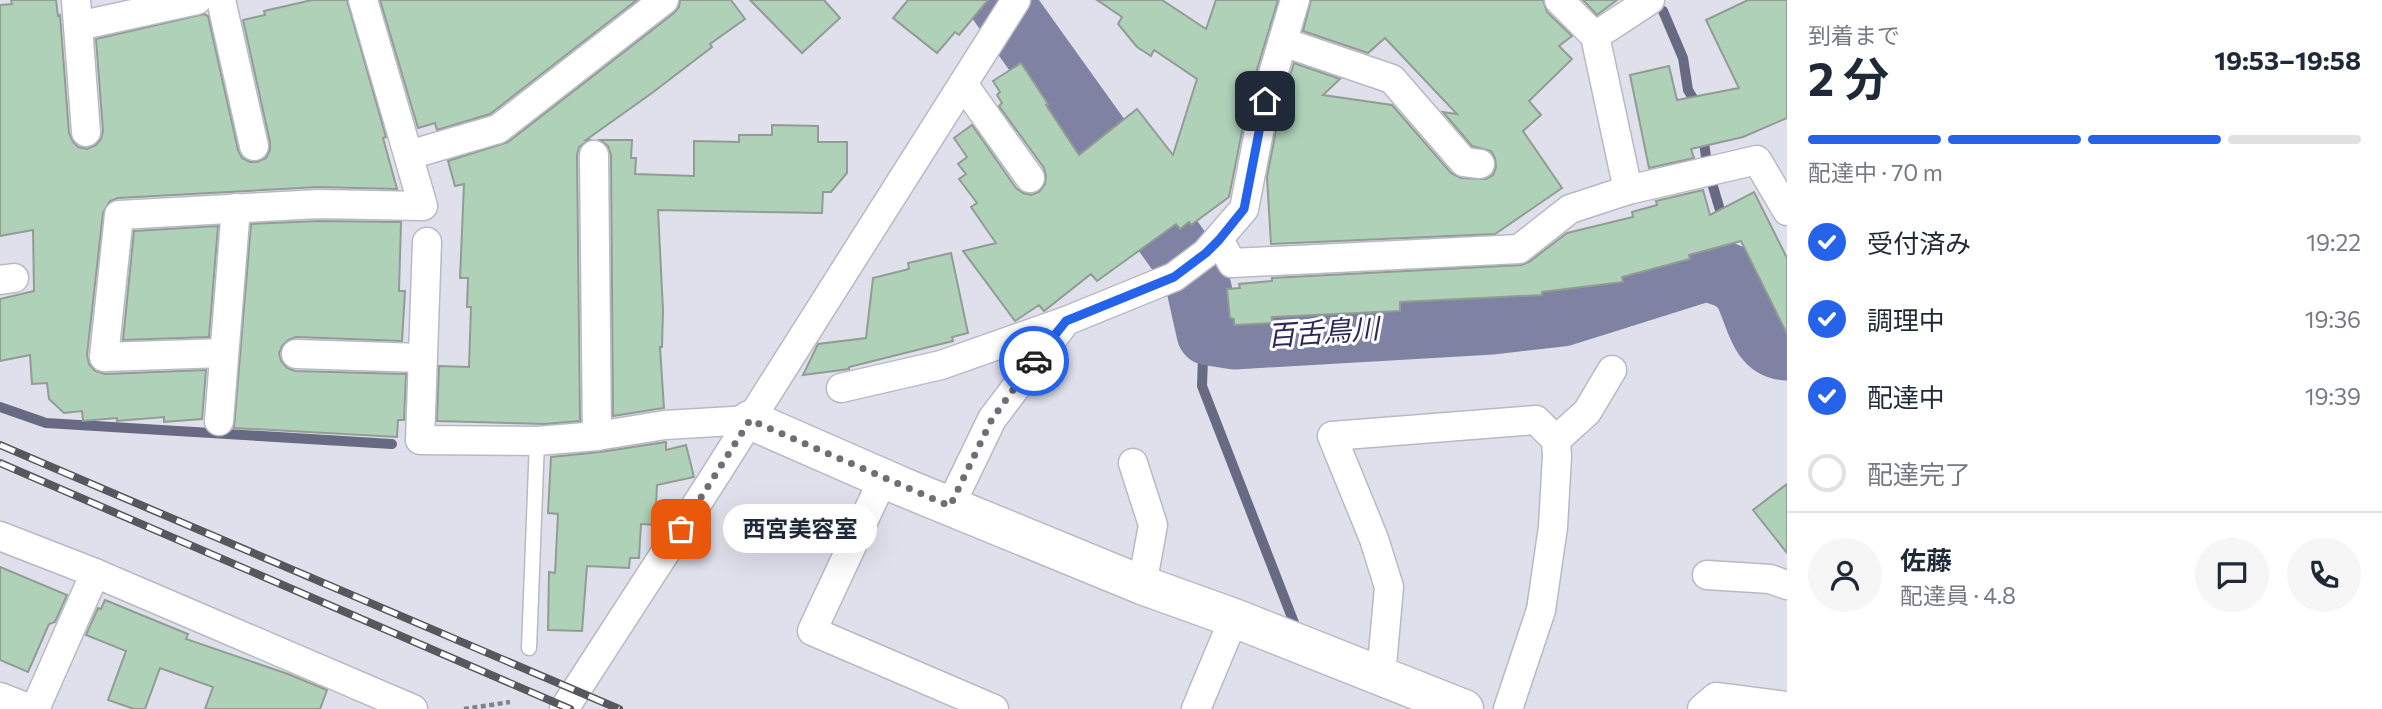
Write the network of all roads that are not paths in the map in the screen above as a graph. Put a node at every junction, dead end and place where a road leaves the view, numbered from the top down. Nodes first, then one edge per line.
1 (197, 0) edge
2 (221, 0) edge
3 (363, 0) edge
4 (664, 0) edge
5 (1016, 0) edge
6 (1295, 0) edge
7 (1559, 0) edge
8 (1650, 0) edge
9 (77, 13) edge
10 (1595, 36) junction
11 (1283, 42) junction
12 (963, 84) junction
13 (86, 132) dead end
14 (254, 146) dead end
15 (408, 155) junction
16 (593, 155) dead end
17 (1480, 164) dead end
18 (1030, 178) dead end
19 (1628, 190) junction
20 (236, 208) junction
21 (1787, 211) edge
22 (427, 242) dead end
23 (1213, 246) junction
24 (1066, 321) junction
25 (223, 353) junction
26 (296, 354) dead end
27 (422, 358) junction
28 (1612, 370) dead end
29 (841, 388) dead end
30 (750, 420) junction
31 (219, 421) dead end
32 (597, 436) junction
33 (1556, 440) junction
34 (537, 441) junction
35 (1133, 463) dead end
36 (883, 479) junction
37 (950, 506) junction
38 (0, 536) edge
39 (94, 572) junction
40 (1707, 575) dead end
41 (1787, 584) edge
42 (1142, 585) junction
43 (1234, 618) junction
44 (528, 648) dead end
45 (1381, 676) junction
46 (0, 697) edge
47 (1787, 706) edge
48 (33, 709) edge
49 (413, 709) edge
50 (564, 709) edge
51 (994, 709) edge
52 (1196, 709) edge
53 (1464, 709) edge
54 (1508, 709) edge
55 (1702, 709) edge

1 - 9 street
2 - 14 street
3 - 15 street
4 - 15 street
5 - 12 street
6 - 11 street
7 - 10 street
8 - 10 street
9 - 13 street
10 - 19 street
11 - 17 street
11 - 23 street
12 - 18 street
12 - 30 street
15 - 20 street
16 - 32 street
19 - 21 street
19 - 23 street
20 - 25 street
20 - 25 street
22 - 27 street
23 - 24 street
24 - 29 street
24 - 37 street
25 - 31 street
26 - 27 street
27 - 34 street
28 - 33 street
30 - 32 street
30 - 36 street
30 - 50 street
32 - 34 street
33 - 45 street
33 - 54 street
34 - 44 lane
35 - 42 street
36 - 37 street
36 - 51 street
37 - 42 street
38 - 39 street
39 - 48 street
39 - 49 street
40 - 41 street
42 - 43 street
43 - 45 street
43 - 52 street
45 - 53 street
46 - 48 street
47 - 55 street

